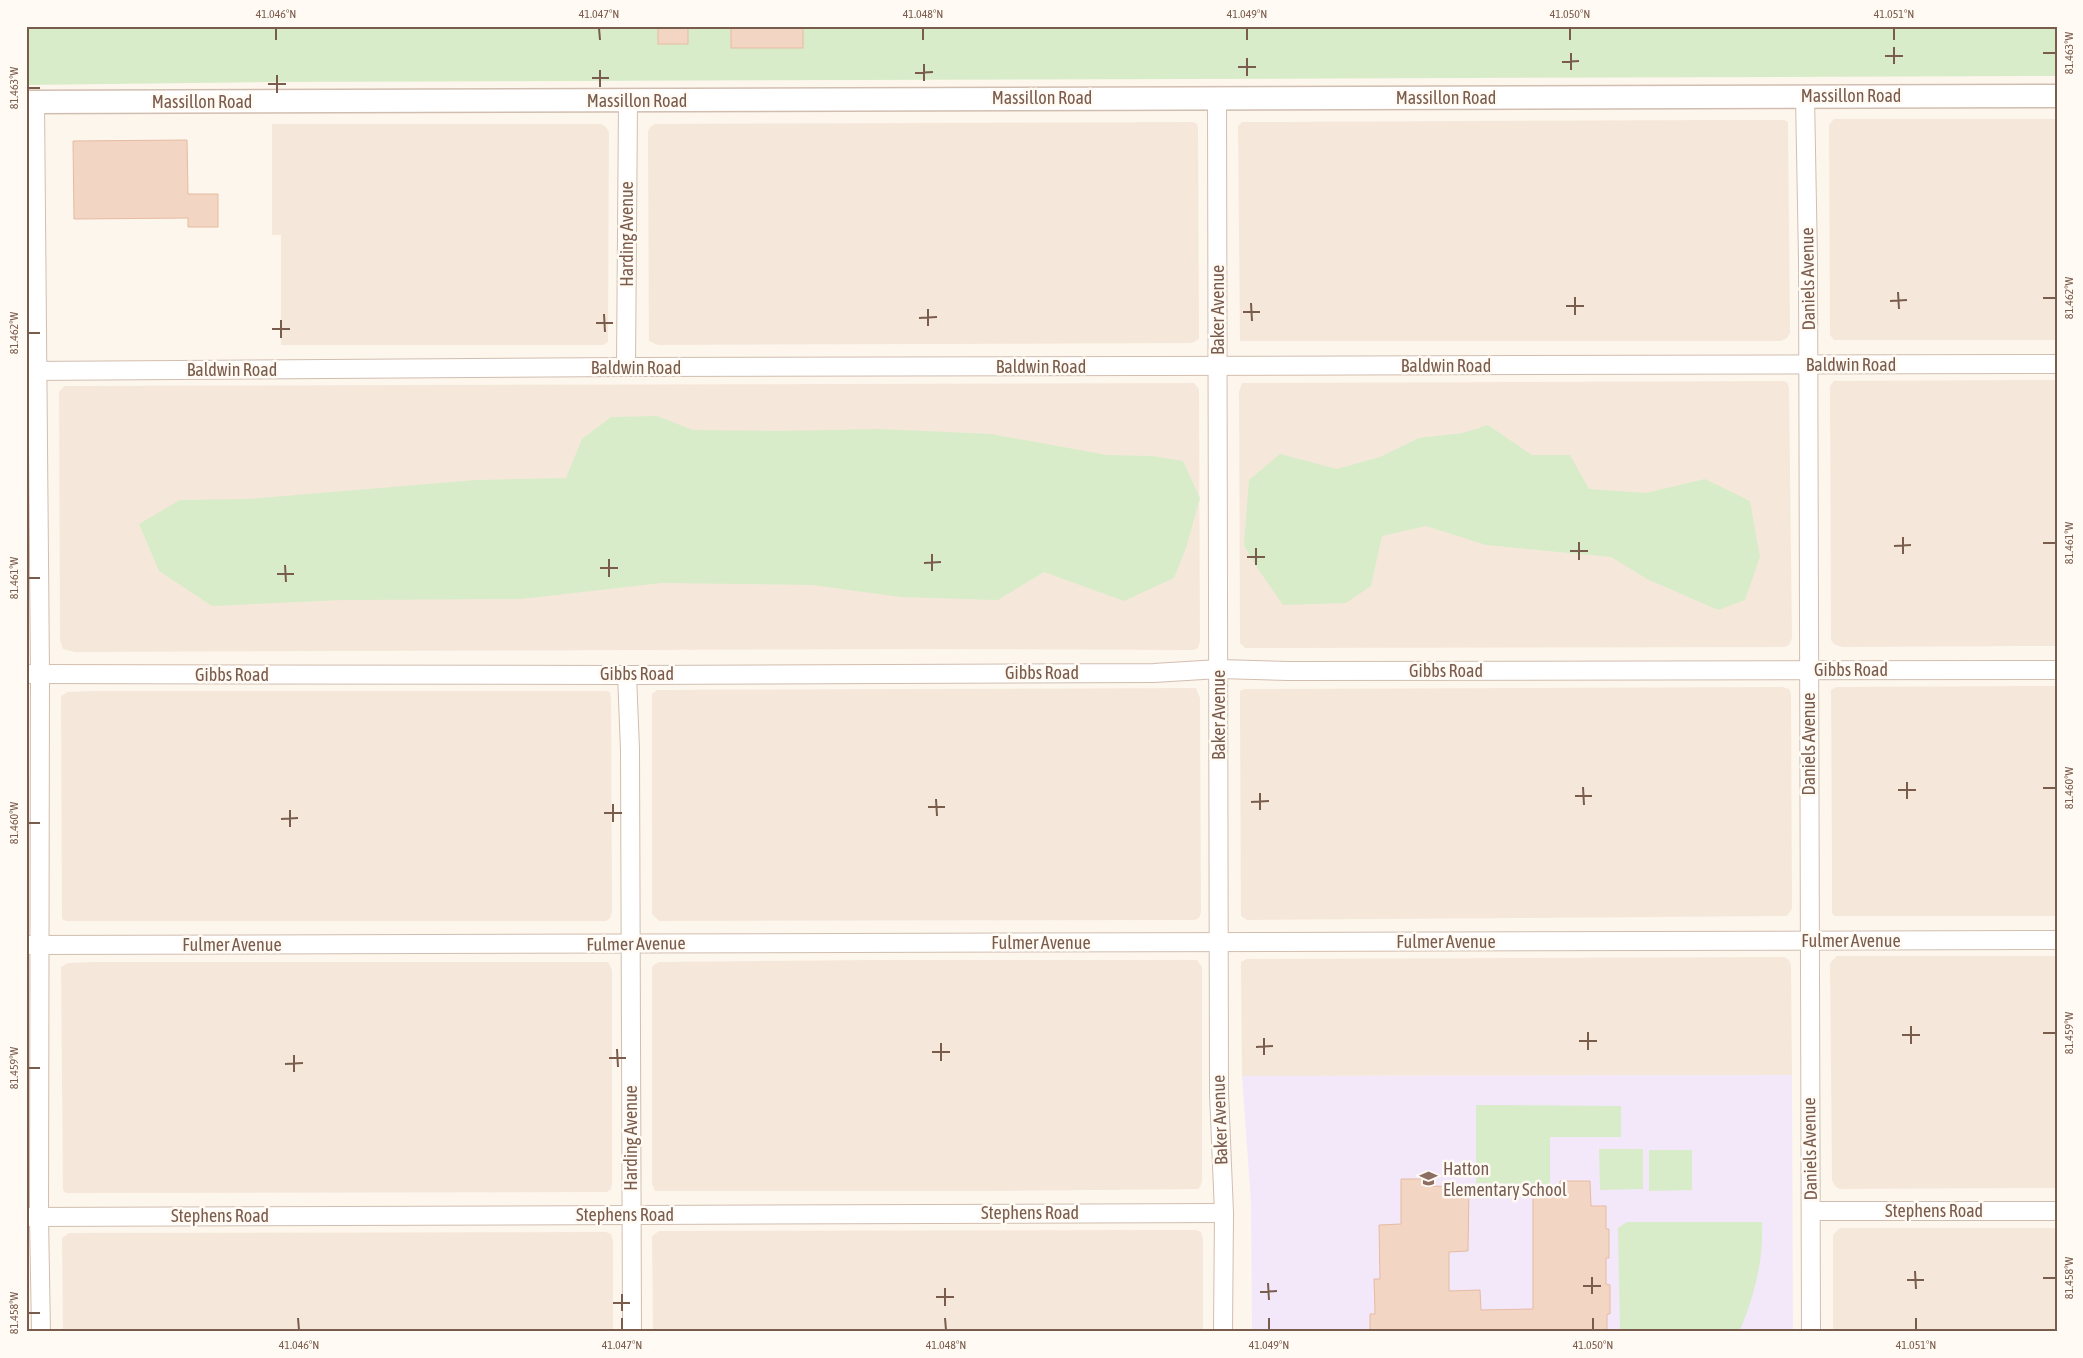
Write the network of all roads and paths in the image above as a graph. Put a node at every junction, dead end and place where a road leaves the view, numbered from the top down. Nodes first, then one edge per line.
1 (1805, 96) junction
2 (2057, 96) edge
3 (1217, 99) junction
4 (628, 101) junction
5 (31, 102) edge
6 (2057, 364) edge
7 (1808, 365) junction
8 (1218, 366) junction
9 (626, 367) junction
10 (31, 371) edge
11 (1219, 669) junction
12 (1809, 670) junction
13 (2057, 670) edge
14 (33, 674) edge
15 (627, 675) junction
16 (2057, 940) edge
17 (1809, 941) junction
18 (1219, 943) junction
19 (630, 944) junction
20 (33, 945) edge
21 (1811, 1211) junction
22 (2057, 1211) edge
23 (1224, 1212) junction
24 (630, 1215) junction
25 (32, 1217) edge
26 (41, 1332) edge
27 (632, 1332) edge
28 (1223, 1332) edge
29 (1811, 1332) edge

1 - 2 street, Massillon Road
1 - 3 street, Massillon Road
1 - 7 street, Daniels Avenue
3 - 4 street, Massillon Road
3 - 8 street, Baker Avenue
4 - 5 street, Massillon Road
4 - 9 street, Harding Avenue
5 - 10 street
6 - 7 street, Baldwin Road
7 - 8 street, Baldwin Road
7 - 12 street, Daniels Avenue
8 - 9 street, Baldwin Road
8 - 11 street, Baker Avenue
9 - 10 street, Baldwin Road
10 - 14 street
11 - 12 street, Gibbs Road
11 - 15 street, Gibbs Road
11 - 18 street, Baker Avenue
12 - 13 street, Gibbs Road
12 - 17 street, Daniels Avenue
14 - 15 street, Gibbs Road
14 - 20 street
15 - 19 street, Harding Avenue
16 - 17 street, Fulmer Avenue
17 - 18 street, Fulmer Avenue
17 - 21 street, Daniels Avenue
18 - 19 street, Fulmer Avenue
18 - 23 street, Baker Avenue
19 - 20 street, Fulmer Avenue
19 - 24 street, Harding Avenue
20 - 25 street
21 - 22 street, Stephens Road
21 - 29 street, Daniels Avenue
23 - 24 street, Stephens Road
23 - 28 street, Baker Avenue
24 - 25 street, Stephens Road
24 - 27 street, Harding Avenue
25 - 26 street

